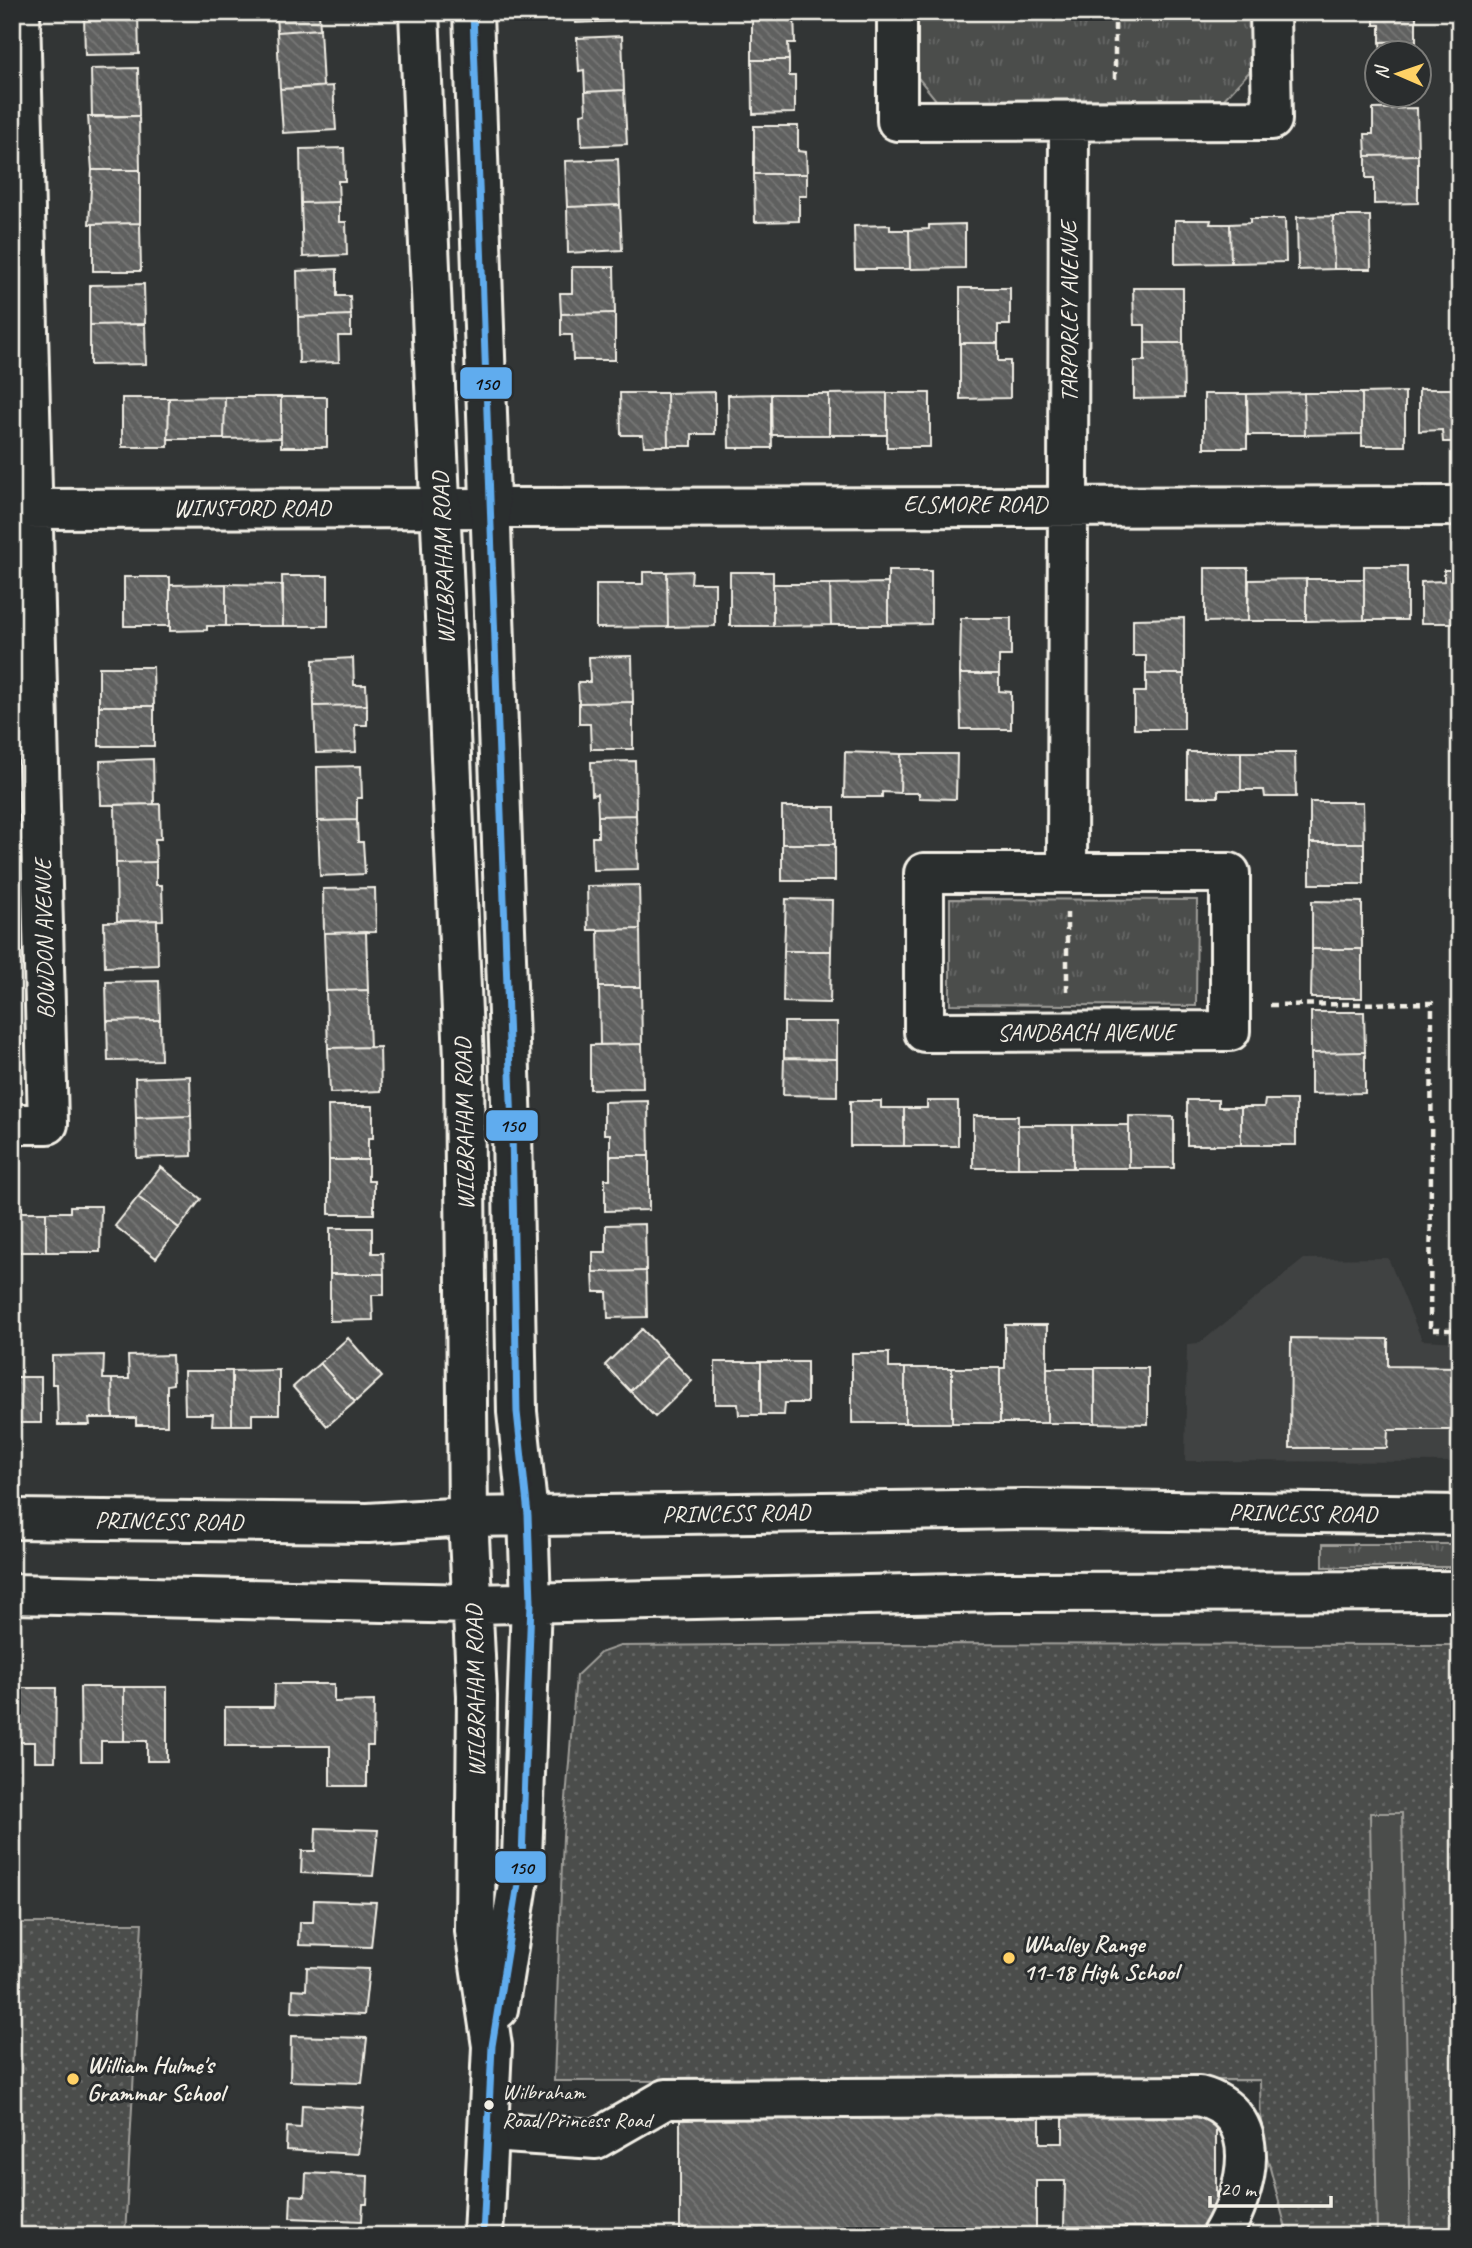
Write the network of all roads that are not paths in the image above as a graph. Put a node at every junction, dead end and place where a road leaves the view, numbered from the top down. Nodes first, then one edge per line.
1 (20, 12) edge
2 (419, 12) edge
3 (473, 12) edge
4 (897, 12) edge
5 (1270, 12) edge
6 (1069, 121) junction
7 (1069, 504) junction
8 (491, 506) junction
9 (1460, 506) edge
10 (442, 507) junction
11 (22, 509) edge
12 (1067, 873) junction
13 (12, 1124) edge
14 (1460, 1515) edge
15 (528, 1516) junction
16 (468, 1517) junction
17 (12, 1519) edge
18 (1460, 1591) edge
19 (12, 1594) edge
20 (531, 1602) junction
21 (474, 1604) junction
22 (492, 2046) junction
23 (489, 2132) junction
24 (483, 2236) edge
25 (1221, 2236) edge

1 - 11 main road
2 - 10 main road, WILBRAHAM ROAD
3 - 8 main road, WILBRAHAM ROAD
4 - 6 main road
5 - 6 main road
6 - 7 main road, TARPORLEY AVENUE
7 - 8 main road, ELSMORE ROAD
7 - 9 main road, ELSMORE ROAD
7 - 12 main road
8 - 10 main road, WINSFORD ROAD
8 - 15 main road, WILBRAHAM ROAD
10 - 11 main road, WINSFORD ROAD
10 - 16 main road, WILBRAHAM ROAD
11 - 13 main road, BOWDON AVENUE
12 - 12 main road, SANDBACH AVENUE
14 - 15 main road, PRINCESS ROAD
15 - 16 main road, PRINCESS ROAD
15 - 20 main road, WILBRAHAM ROAD
16 - 17 main road, PRINCESS ROAD
16 - 21 main road, WILBRAHAM ROAD
18 - 20 main road
19 - 21 main road
20 - 21 main road
20 - 22 main road, WILBRAHAM ROAD
21 - 22 main road, WILBRAHAM ROAD
22 - 23 main road, WILBRAHAM ROAD
23 - 24 main road, WILBRAHAM ROAD
23 - 25 main road

